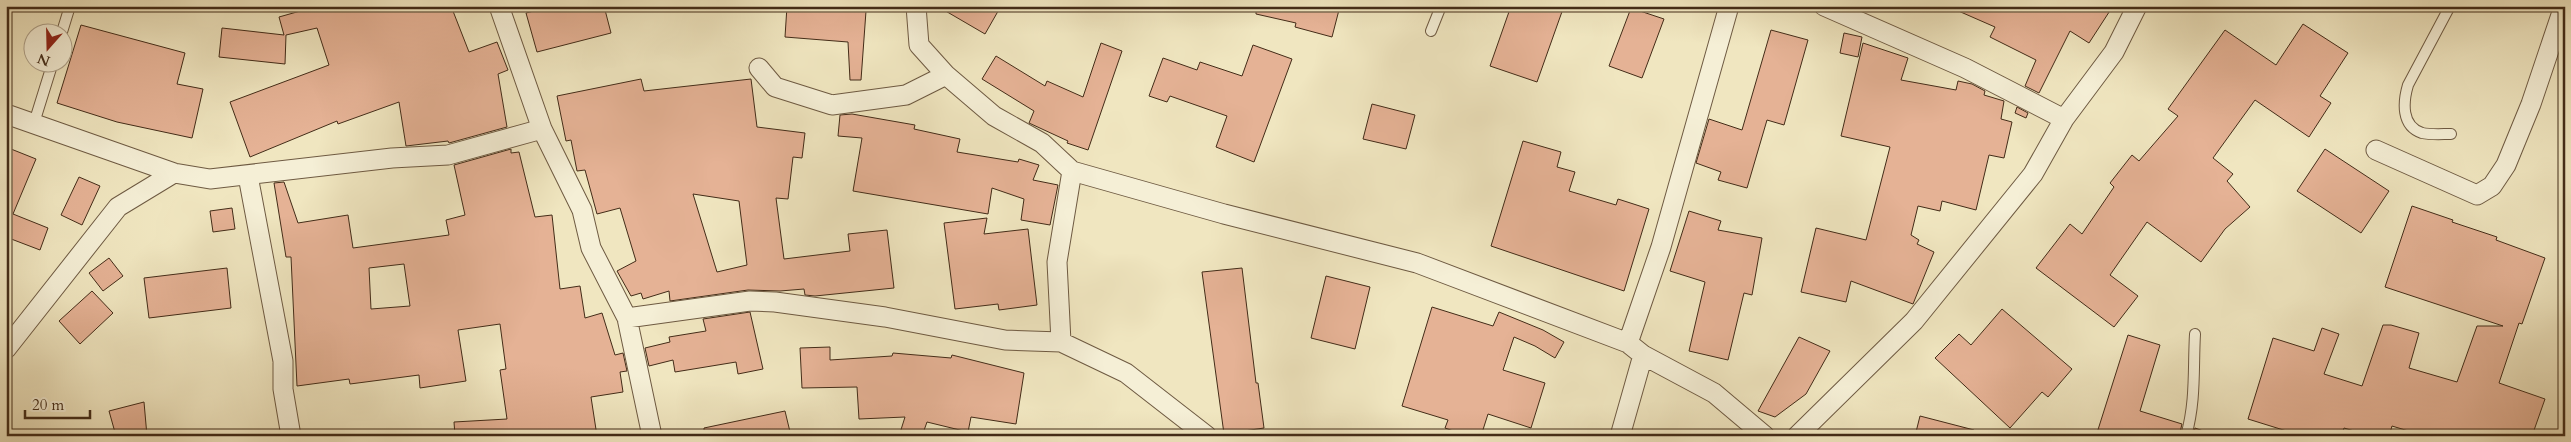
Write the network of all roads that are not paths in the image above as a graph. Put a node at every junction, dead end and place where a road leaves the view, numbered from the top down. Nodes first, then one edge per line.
1 (70, 6) edge
2 (499, 6) edge
3 (916, 6) edge
4 (1442, 6) edge
5 (1729, 6) edge
6 (1824, 6) edge
7 (2138, 6) edge
8 (2450, 6) edge
9 (2564, 6) edge
10 (65, 22) edge
11 (1431, 31) dead end
12 (759, 68) dead end
13 (50, 72) edge
14 (946, 75) junction
15 (6, 114) edge
16 (2064, 119) junction
17 (34, 122) junction
18 (542, 129) junction
19 (2450, 134) dead end
20 (2376, 150) dead end
21 (1072, 171) junction
22 (174, 173) junction
23 (248, 176) junction
24 (627, 318) junction
25 (2195, 334) dead end
26 (1061, 342) junction
27 (6, 349) edge
28 (1636, 349) junction
29 (291, 436) edge
30 (652, 436) edge
31 (1207, 436) edge
32 (1620, 436) edge
33 (1765, 436) edge
34 (1797, 436) edge
35 (2186, 436) edge

1 - 10 lane
2 - 18 street
3 - 14 street
4 - 11 lane
5 - 28 street
6 - 16 street
7 - 16 street
8 - 19 lane
9 - 20 street
12 - 14 street
13 - 17 lane
14 - 21 street
15 - 17 street
16 - 34 street
17 - 22 street
18 - 23 street
18 - 24 street
21 - 26 street
21 - 28 street
22 - 23 street
22 - 27 street
23 - 29 street
24 - 26 street
24 - 30 street
25 - 35 lane
26 - 31 street
28 - 32 street
28 - 33 street

